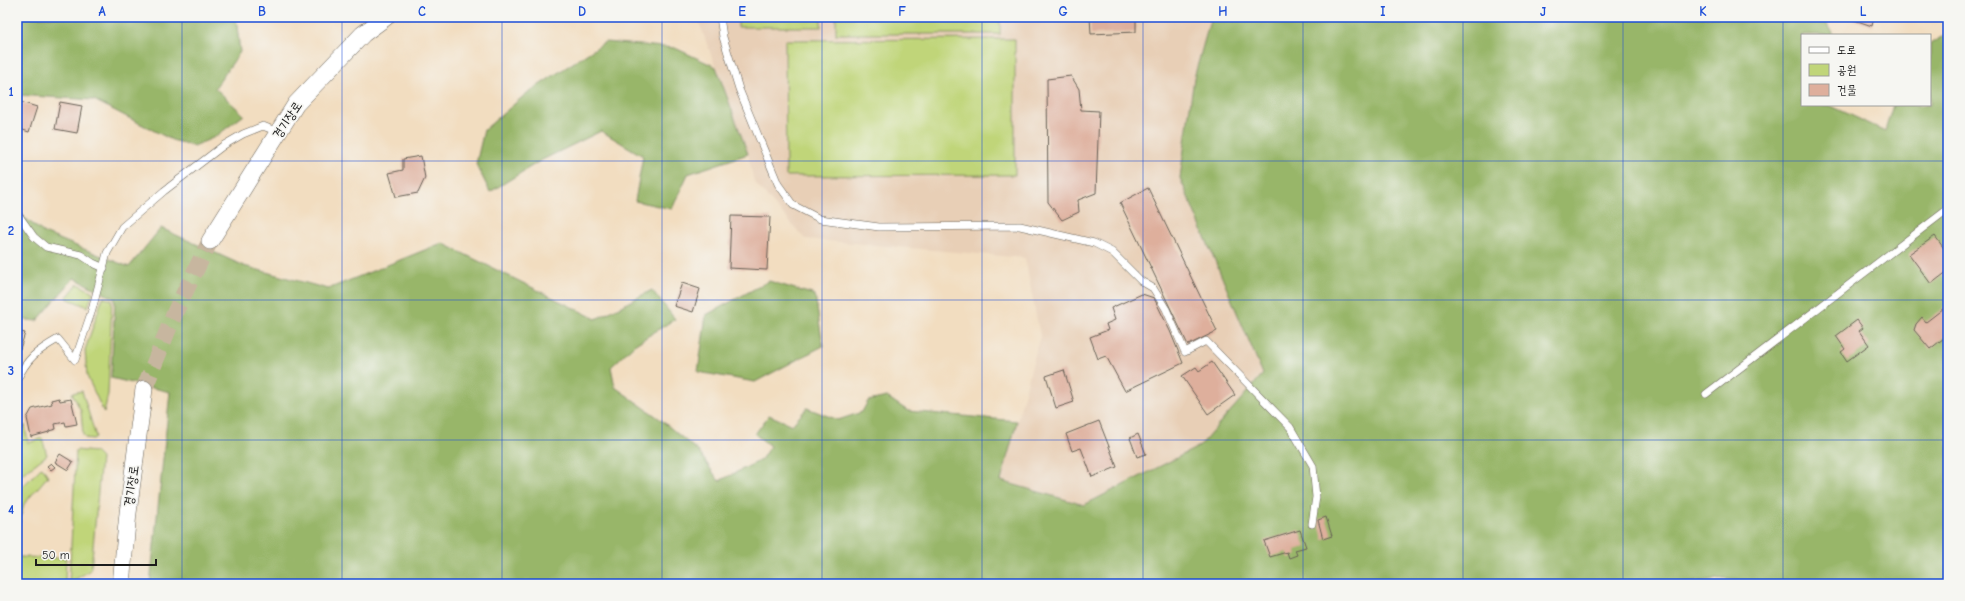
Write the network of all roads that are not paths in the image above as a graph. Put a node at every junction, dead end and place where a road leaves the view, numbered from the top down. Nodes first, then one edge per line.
1 (386, 17) edge
2 (720, 17) edge
3 (279, 132) junction
4 (1948, 209) edge
5 (17, 213) edge
6 (210, 241) tunnel mouth
7 (104, 268) junction
8 (17, 380) edge
9 (144, 389) tunnel mouth
10 (1706, 394) dead end
11 (1312, 524) dead end
12 (121, 584) edge

1 - 3 street, 경기장로
2 - 11 lane
3 - 6 street, 경기장로
3 - 7 lane
4 - 10 lane
5 - 7 lane
7 - 8 lane
9 - 12 street, 경기장로

